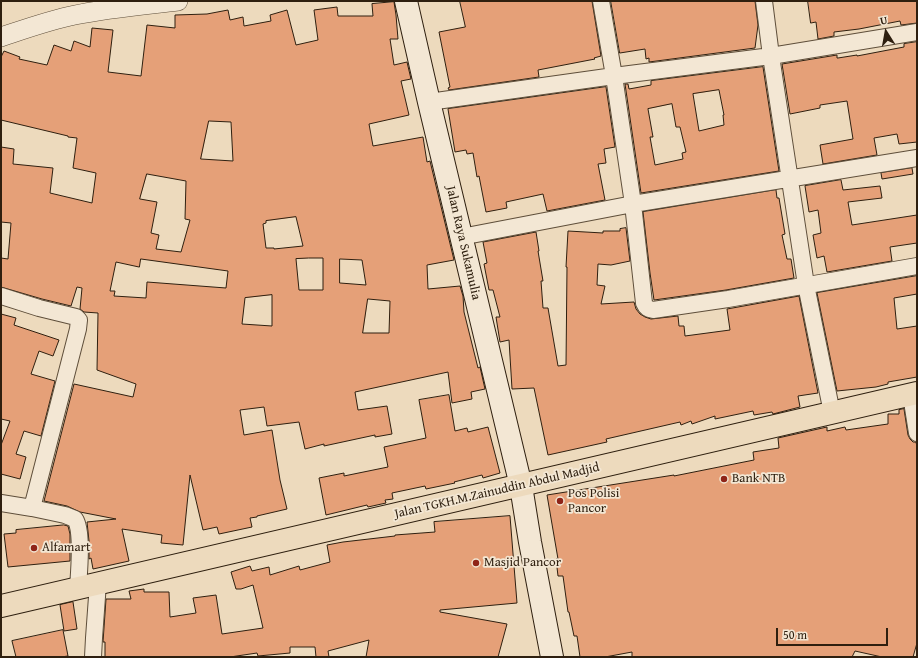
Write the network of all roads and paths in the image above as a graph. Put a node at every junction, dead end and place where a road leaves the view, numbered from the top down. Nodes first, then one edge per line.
1 (178, 1) edge
2 (406, 1) edge
3 (601, 1) edge
4 (764, 1) edge
5 (917, 32) edge
6 (1, 37) edge
7 (771, 56) junction
8 (614, 76) junction
9 (429, 102) junction
10 (917, 158) edge
11 (790, 178) junction
12 (633, 204) junction
13 (461, 237) junction
14 (917, 266) edge
15 (806, 285) junction
16 (1, 296) edge
17 (914, 394) edge
18 (832, 413) junction
19 (917, 434) edge
20 (521, 486) junction
21 (1, 503) edge
22 (32, 508) junction
23 (88, 585) junction
24 (1, 606) edge
25 (93, 657) edge
26 (552, 657) edge
27 (562, 657) edge

1 - 6 street
2 - 9 main road, Jalan Raya Sukamulia
3 - 8 street
4 - 7 street
5 - 7 street
7 - 8 street
7 - 11 street
8 - 9 street
8 - 12 street
9 - 13 main road, Jalan Raya Sukamulia
10 - 11 street
11 - 12 street
11 - 15 street
12 - 13 street
12 - 15 street
13 - 20 main road, Jalan Raya Sukamulia
14 - 15 street
15 - 18 street
16 - 22 street
17 - 18 main road, Jalan TGKH.M.Zainuddin Abdul Madjid
17 - 19 street
18 - 20 main road, Jalan TGKH.M.Zainuddin Abdul Madjid
20 - 23 main road, Jalan TGKH.M.Zainuddin Abdul Madjid
20 - 26 main road
20 - 27 main road
21 - 22 street
22 - 23 street
23 - 24 main road, Jalan TGKH.M.Zainuddin Abdul Madjid
23 - 25 street

